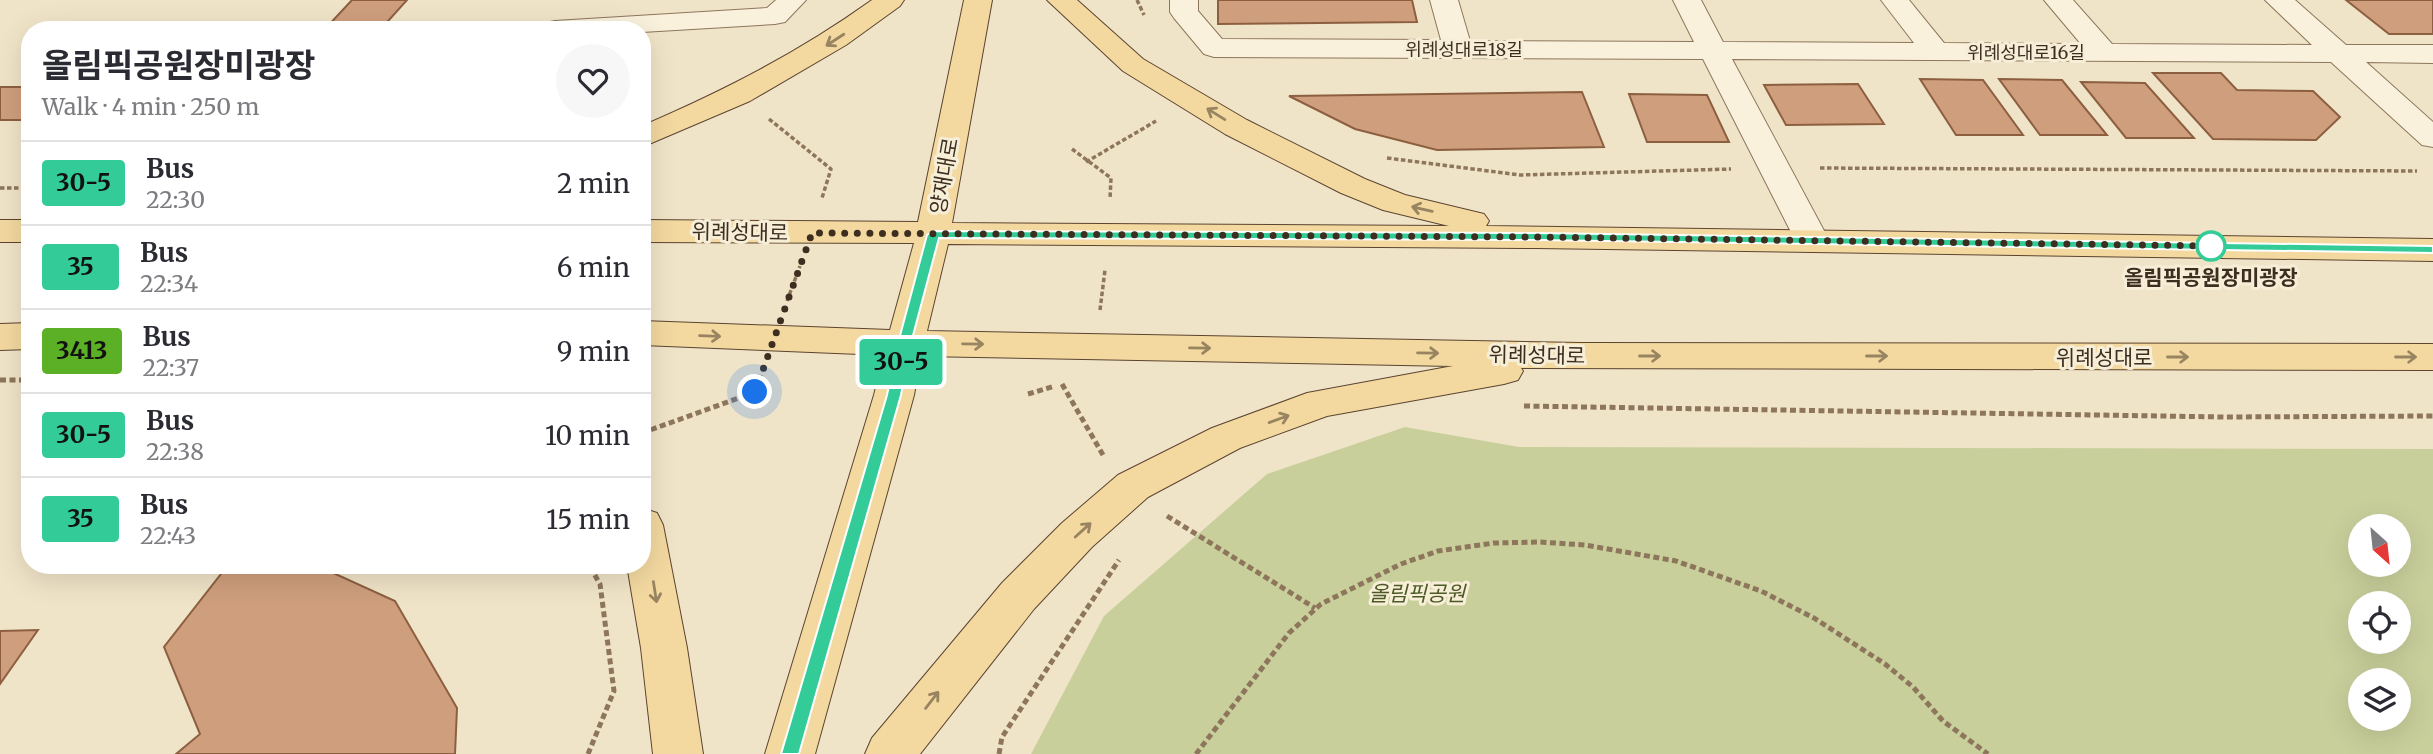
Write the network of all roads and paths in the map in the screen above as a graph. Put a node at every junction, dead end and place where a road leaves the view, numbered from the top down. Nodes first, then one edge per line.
1 (575, 0) edge
2 (792, 0) edge
3 (890, 0) edge
4 (978, 0) edge
5 (1061, 0) edge
6 (1184, 0) edge
7 (1444, 0) edge
8 (1687, 0) edge
9 (1895, 0) edge
10 (2057, 0) edge
11 (2279, 0) edge
12 (561, 21) edge
13 (651, 23) edge
14 (1458, 49) junction
15 (1714, 50) junction
16 (1936, 52) junction
17 (2105, 53) junction
18 (2339, 53) junction
19 (2433, 54) edge
20 (739, 95) junction
21 (1161, 119) dead end
22 (651, 134) edge
23 (2433, 138) edge
24 (1072, 149) dead end
25 (1086, 162) junction
26 (0, 188) edge
27 (21, 188) edge
28 (0, 231) edge
29 (21, 231) edge
30 (651, 231) edge
31 (812, 233) junction
32 (933, 235) junction
33 (1108, 235) junction
34 (1536, 237) junction
35 (1812, 240) junction
36 (2433, 250) edge
37 (651, 333) edge
38 (21, 336) edge
39 (0, 337) edge
40 (774, 338) junction
41 (905, 343) junction
42 (1095, 346) junction
43 (1581, 356) junction
44 (2433, 357) edge
45 (0, 380) edge
46 (21, 380) edge
47 (1062, 384) dead end
48 (1522, 406) dead end
49 (2433, 416) edge
50 (651, 430) edge
51 (1107, 460) dead end
52 (1178, 509) dead end
53 (1168, 517) junction
54 (1159, 526) dead end
55 (1129, 551) dead end
56 (651, 569) edge
57 (594, 574) edge
58 (1315, 608) junction
59 (587, 754) edge
60 (678, 754) edge
61 (790, 754) edge
62 (890, 754) edge
63 (999, 754) edge
64 (1196, 754) edge
65 (1988, 754) edge

1 - 12 street
2 - 13 street
3 -> 20 main road
4 - 32 main road, 양재대로
34 -> 5 main road
6 - 14 street, 위례성대로18길
7 - 14 street
8 - 15 street
9 - 16 street
10 - 17 street
11 - 18 street
14 - 15 street, 위례성대로18길
15 - 16 street, 위례성대로16길
15 - 35 street
16 - 17 street, 위례성대로16길
17 - 18 street, 위례성대로16길
18 - 19 street, 위례성대로16길
18 - 23 street
20 - 22 main road
20 - 31 path
21 - 25 path
24 - 25 path
25 - 33 path
26 - 27 path
28 - 29 main road
30 - 31 main road, 위례성대로
31 - 32 main road, 위례성대로
31 - 40 path
32 - 33 main road, 위례성대로
32 - 41 main road, 양재대로
33 - 34 main road, 위례성대로
33 - 42 path
34 - 35 main road, 위례성대로
35 - 36 main road, 위례성대로
37 -> 40 main road, 위례성대로
38 - 39 main road
40 - 41 main road, 위례성대로
40 - 50 path
41 -> 42 main road, 위례성대로
41 - 61 main road, 양재대로
42 -> 43 main road, 위례성대로
43 -> 44 main road, 위례성대로
62 -> 43 main road
45 - 46 path
47 - 51 path
48 - 49 path
52 - 53 path
53 - 54 path
53 - 58 path
55 - 63 path
56 -> 60 main road
57 - 59 path
58 - 64 path
58 - 65 path

